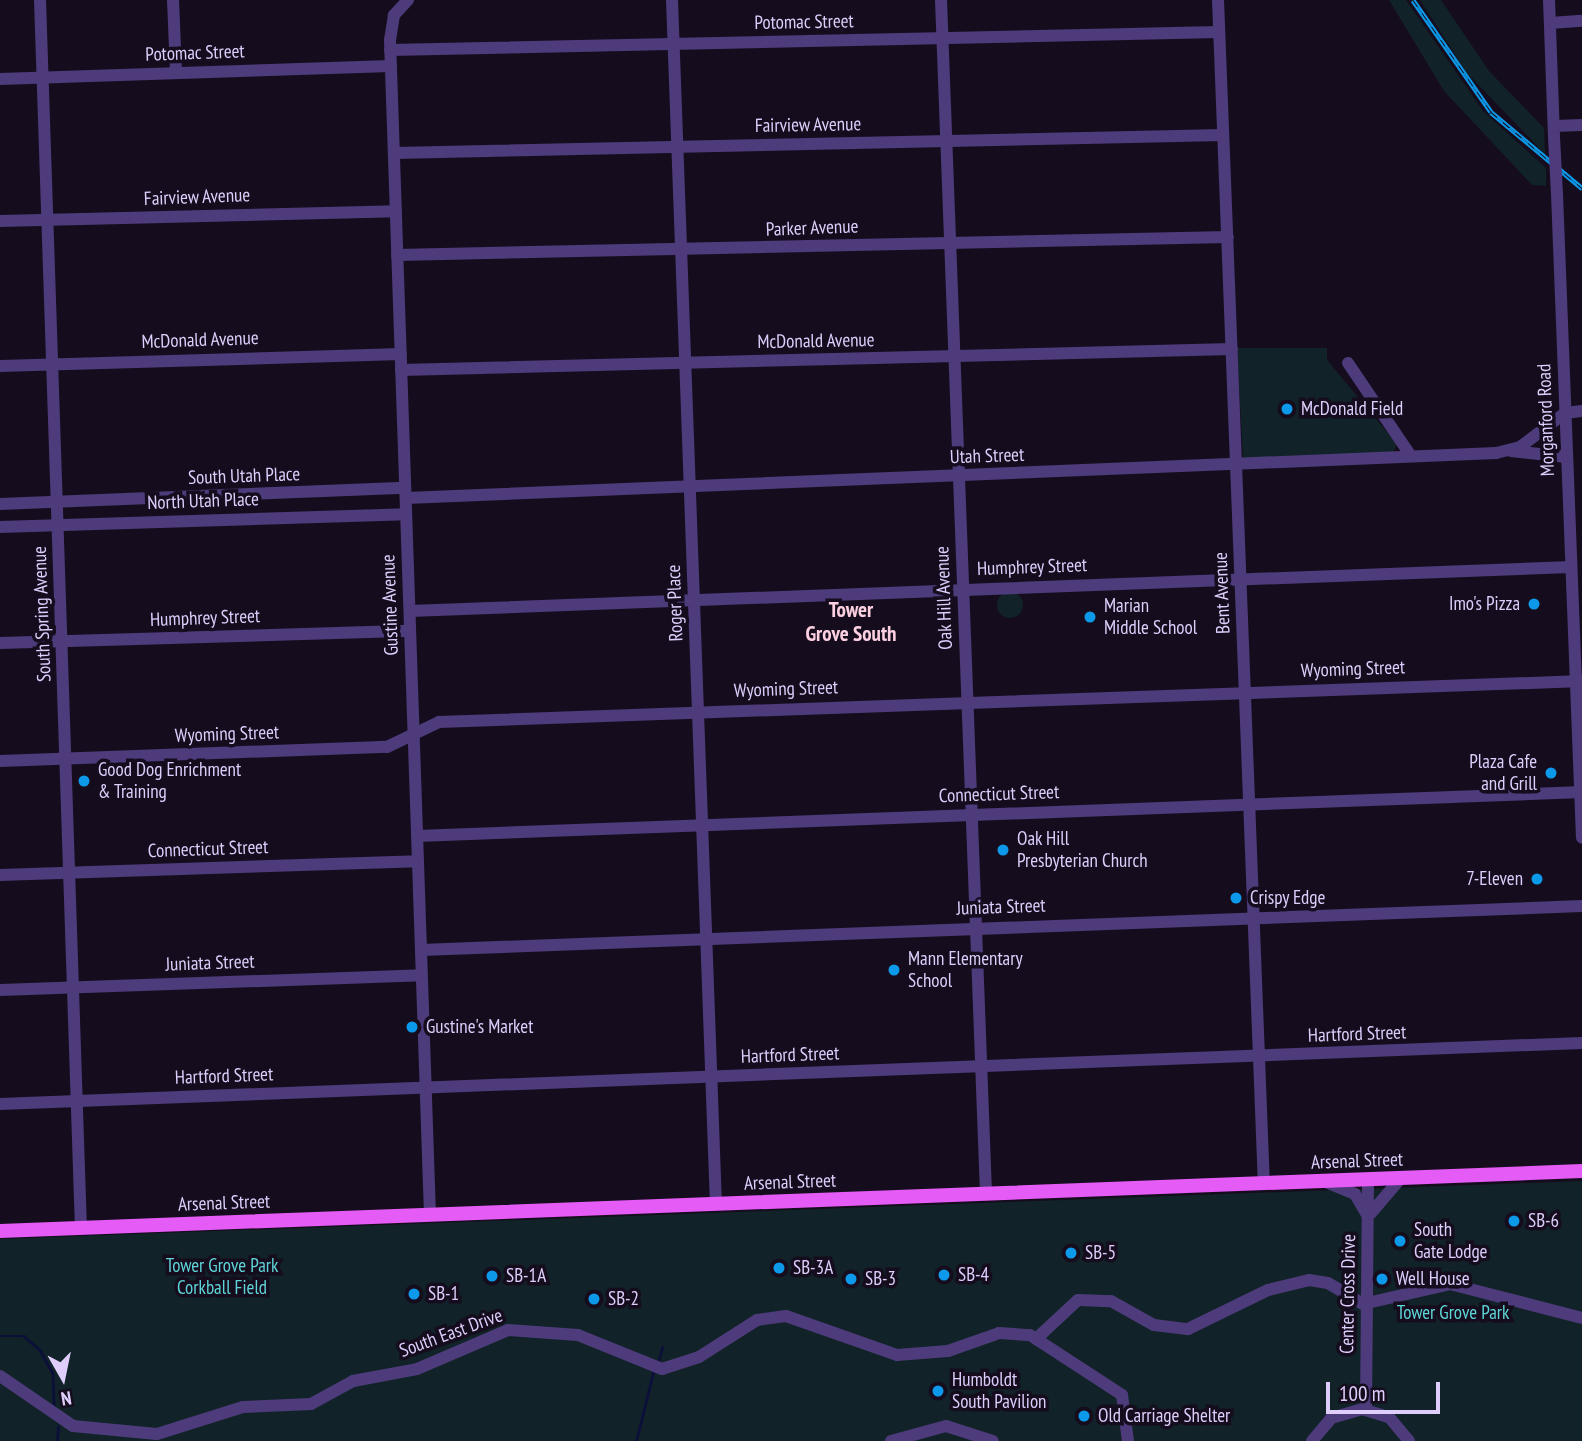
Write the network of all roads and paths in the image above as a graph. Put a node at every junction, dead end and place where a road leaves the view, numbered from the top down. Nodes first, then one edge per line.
1 (40, 0) edge
2 (173, 0) edge
3 (408, 0) edge
4 (672, 0) edge
5 (941, 0) edge
6 (1218, 0) edge
7 (1549, 0) edge
8 (1582, 21) edge
9 (1550, 23) junction
10 (1219, 32) junction
11 (942, 39) junction
12 (674, 44) junction
13 (390, 50) junction
14 (391, 66) junction
15 (176, 73) junction
16 (42, 78) junction
17 (0, 79) edge
18 (1582, 125) edge
19 (1554, 132) junction
20 (1223, 135) junction
21 (946, 140) junction
22 (677, 147) junction
23 (394, 153) junction
24 (396, 211) junction
25 (0, 221) edge
26 (47, 221) junction
27 (1228, 237) junction
28 (950, 243) junction
29 (681, 251) junction
30 (397, 255) junction
31 (1232, 349) junction
32 (401, 354) junction
33 (955, 357) junction
34 (685, 363) junction
35 (1348, 363) dead end
36 (54, 364) junction
37 (0, 366) edge
38 (401, 370) junction
39 (1582, 411) edge
40 (1565, 413) junction
41 (1511, 451) junction
42 (1412, 456) junction
43 (1567, 457) junction
44 (1237, 466) junction
45 (960, 476) junction
46 (690, 487) junction
47 (405, 493) junction
48 (58, 503) junction
49 (0, 504) edge
50 (406, 514) junction
51 (1576, 518) edge
52 (59, 525) junction
53 (0, 527) edge
54 (1571, 567) junction
55 (1240, 579) junction
56 (962, 589) junction
57 (694, 601) junction
58 (410, 611) junction
59 (410, 631) junction
60 (62, 641) junction
61 (0, 643) edge
62 (1579, 681) edge
63 (1245, 692) junction
64 (967, 701) junction
65 (698, 712) junction
66 (414, 734) junction
67 (66, 759) junction
68 (0, 761) edge
69 (1581, 792) edge
70 (1250, 805) junction
71 (972, 814) junction
72 (702, 825) junction
73 (417, 836) junction
74 (1582, 838) edge
75 (418, 861) junction
76 (70, 873) junction
77 (0, 875) edge
78 (1582, 906) edge
79 (1254, 918) junction
80 (975, 927) junction
81 (706, 938) junction
82 (421, 950) junction
83 (422, 975) junction
84 (74, 987) junction
85 (0, 990) edge
86 (1582, 1043) edge
87 (1259, 1057) junction
88 (980, 1067) junction
89 (711, 1077) junction
90 (426, 1088) junction
91 (77, 1101) junction
92 (0, 1104) edge
93 (1582, 1171) edge
94 (1400, 1179) junction
95 (1368, 1180) junction
96 (1319, 1181) junction
97 (1264, 1184) junction
98 (986, 1194) junction
99 (716, 1204) junction
100 (430, 1214) junction
101 (1368, 1220) junction
102 (81, 1227) junction
103 (0, 1231) edge
104 (1367, 1305) junction
105 (1582, 1318) edge
106 (1036, 1339) junction
107 (0, 1376) edge
108 (1366, 1409) junction
109 (891, 1441) edge
110 (993, 1441) edge
111 (1128, 1441) edge
112 (1312, 1441) edge
113 (1409, 1441) edge

1 - 16 street, South Spring Avenue
2 - 15 street
3 - 13 street, Gustine Avenue
4 - 12 street, Roger Place
5 - 11 street, Oak Hill Avenue
6 - 10 street, Bent Avenue
7 - 9 street, Morganford Road
8 - 9 street
9 - 19 street, Morganford Road
10 - 11 street, Potomac Street
10 - 20 street, Bent Avenue
11 - 12 street, Potomac Street
11 - 21 street, Oak Hill Avenue
12 - 13 street, Potomac Street
12 - 22 street, Roger Place
13 - 14 street, Gustine Avenue
14 - 15 street, Potomac Street
14 - 23 street, Gustine Avenue
15 - 16 street, Potomac Street
16 - 17 street, Potomac Street
16 - 26 street, South Spring Avenue
18 - 19 street
19 - 40 street, Morganford Road, bridge
20 - 21 street, Fairview Avenue
20 - 27 street, Bent Avenue
21 - 22 street, Fairview Avenue
21 - 28 street, Oak Hill Avenue
22 - 23 street, Fairview Avenue
22 - 29 street, Roger Place
23 - 24 street, Gustine Avenue
24 - 26 street, Fairview Avenue
24 - 30 street, Gustine Avenue
25 - 26 street, Fairview Avenue
26 - 36 street, South Spring Avenue
27 - 28 street, Parker Avenue
27 - 31 street, Bent Avenue
28 - 29 street, Parker Avenue
28 - 33 street, Oak Hill Avenue
29 - 30 street, Parker Avenue
29 - 34 street, Roger Place
30 - 32 street, Gustine Avenue
31 - 33 street, McDonald Avenue
31 - 44 street, Bent Avenue
32 - 36 street, McDonald Avenue
32 - 38 street, Gustine Avenue
33 - 34 street, McDonald Avenue
33 - 45 street, Oak Hill Avenue
34 - 38 street, McDonald Avenue
34 - 46 street, Roger Place
35 - 42 street
36 - 37 street, McDonald Avenue
36 - 48 street, South Spring Avenue
38 - 47 street, Gustine Avenue
39 - 40 street
40 - 41 street
40 - 43 street, Morganford Road
41 - 42 street, Utah Street
41 - 43 street, Utah Street
42 - 44 street, Utah Street
43 - 51 street, Morganford Road
44 - 45 street, Utah Street
44 - 55 street, Bent Avenue
45 - 46 street, Utah Street
45 - 56 street, Oak Hill Avenue
46 - 47 street, Utah Street
46 - 57 street, Roger Place
47 - 48 street, South Utah Place
47 - 50 street, Gustine Avenue
48 - 49 street, South Utah Place
48 - 52 street, South Spring Avenue
50 - 52 street, North Utah Place
50 - 58 street, Gustine Avenue
51 - 54 street, Morganford Road
52 - 53 street, North Utah Place
52 - 60 street, South Spring Avenue
54 - 55 street, Humphrey Street
54 - 62 street, Morganford Road
55 - 56 street, Humphrey Street
55 - 63 street, Bent Avenue
56 - 57 street, Humphrey Street
56 - 64 street, Oak Hill Avenue
57 - 58 street, Humphrey Street
57 - 65 street, Roger Place
58 - 59 street, Gustine Avenue
59 - 60 street, Humphrey Street
59 - 66 street, Gustine Avenue
60 - 61 street, Humphrey Street
60 - 67 street, South Spring Avenue
62 - 63 street, Wyoming Street
62 - 69 street, Morganford Road
63 - 64 street, Wyoming Street
63 - 70 street, Bent Avenue
64 - 65 street, Wyoming Street
64 - 71 street, Oak Hill Avenue
65 - 66 street, Wyoming Street
65 - 72 street, Roger Place
66 - 67 street, Wyoming Street
66 - 73 street, Gustine Avenue
67 - 68 street, Wyoming Street
67 - 76 street, South Spring Avenue
69 - 70 street, Connecticut Street
69 - 74 street, Morganford Road
70 - 71 street, Connecticut Street
70 - 79 street, Bent Avenue
71 - 72 street, Connecticut Street
71 - 80 street, Oak Hill Avenue
72 - 73 street, Connecticut Street
72 - 81 street, Roger Place
73 - 75 street, Gustine Avenue
75 - 76 street, Connecticut Street
75 - 82 street, Gustine Avenue
76 - 77 street, Connecticut Street
76 - 84 street, South Spring Avenue
78 - 79 street, Juniata Street
79 - 80 street, Juniata Street
79 - 87 street, Bent Avenue
80 - 81 street, Juniata Street
80 - 88 street, Oak Hill Avenue
81 - 82 street, Juniata Street
81 - 89 street, Roger Place
82 - 83 street, Gustine Avenue
83 - 84 street, Juniata Street
83 - 90 street, Gustine Avenue
84 - 85 street, Juniata Street
84 - 91 street, South Spring Avenue
86 - 87 street, Hartford Street
87 - 88 street, Hartford Street
87 - 97 street, Bent Avenue
88 - 89 street, Hartford Street
88 - 98 street, Oak Hill Avenue
89 - 90 street, Hartford Street
89 - 99 street, Roger Place
90 - 91 street, Hartford Street
90 - 100 street, Gustine Avenue
91 - 92 street, Hartford Street
91 - 102 street, South Spring Avenue
93 - 94 main road, Arsenal Street
94 - 95 main road, Arsenal Street
94 - 101 street
95 - 96 main road, Arsenal Street
95 - 101 street, Center Cross Drive
96 - 97 main road, Arsenal Street
96 - 101 street
97 - 98 main road, Arsenal Street
98 - 99 main road, Arsenal Street
99 - 100 main road, Arsenal Street
100 - 102 main road, Arsenal Street
101 - 104 street, Center Cross Drive
102 - 103 main road, Arsenal Street
104 - 105 street
104 - 106 street
104 - 108 street, Center Cross Drive
106 - 107 street, South East Drive
106 - 111 street, South East Drive
108 - 112 street
108 - 113 street
109 - 110 street

